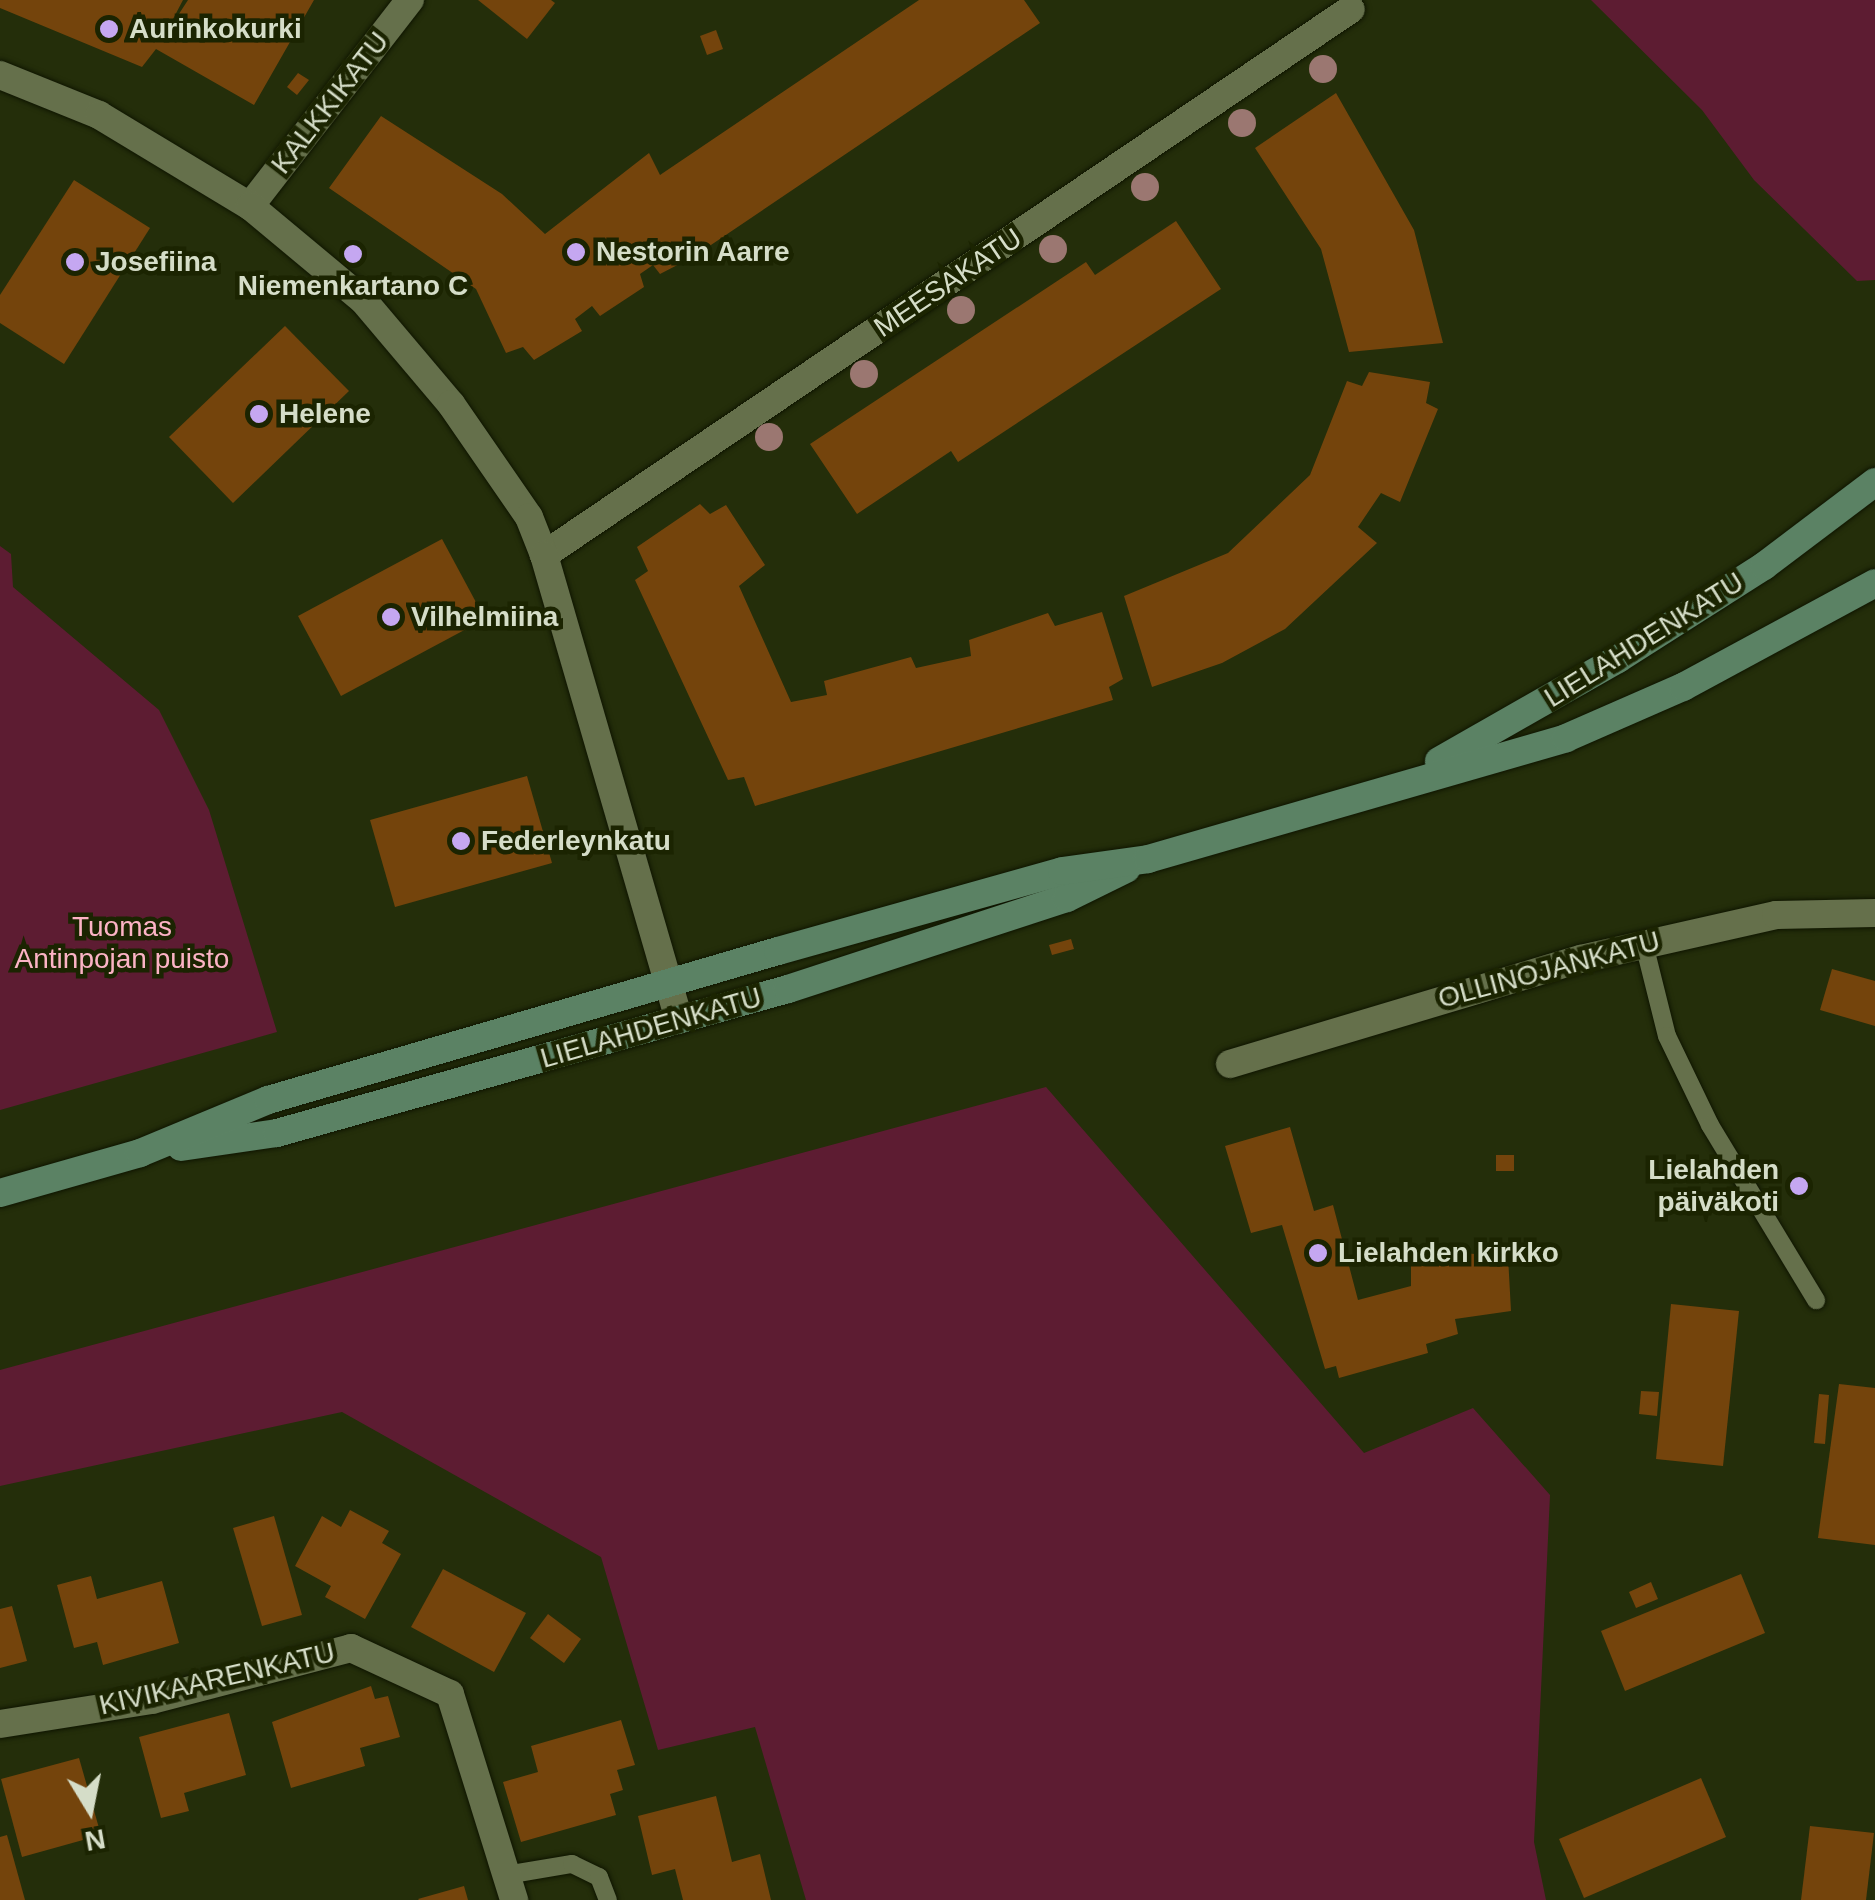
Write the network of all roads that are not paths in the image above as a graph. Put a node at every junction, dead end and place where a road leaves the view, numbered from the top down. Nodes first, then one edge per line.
1 (410, 0) edge
2 (1351, 10) dead end
3 (0, 75) edge
4 (250, 206) junction
5 (1875, 482) edge
6 (544, 555) junction
7 (1875, 583) edge
8 (1402, 781) junction
9 (1148, 859) junction
10 (1875, 913) edge
11 (1644, 944) junction
12 (670, 985) junction
13 (679, 1020) junction
14 (1230, 1064) dead end
15 (140, 1153) junction
16 (0, 1193) edge
17 (1816, 1300) dead end
18 (0, 1724) edge
19 (510, 1888) edge
20 (608, 1900) edge

1 - 4 street, KALKKIKATU
2 - 6 street, MEESAKATU
3 - 4 street
4 - 6 street
5 - 8 main road, LIELAHDENKATU
6 - 12 street
7 - 8 main road, LIELAHDENKATU
8 - 9 main road, LIELAHDENKATU
9 - 12 main road, LIELAHDENKATU
9 - 13 main road, LIELAHDENKATU
10 - 11 street, OLLINOJANKATU
11 - 14 street, OLLINOJANKATU
11 - 17 lane
12 - 13 street
12 - 15 main road, LIELAHDENKATU
13 - 15 main road, LIELAHDENKATU
15 - 16 main road, LIELAHDENKATU
18 - 19 street, KIVIKAARENKATU
19 - 20 lane

